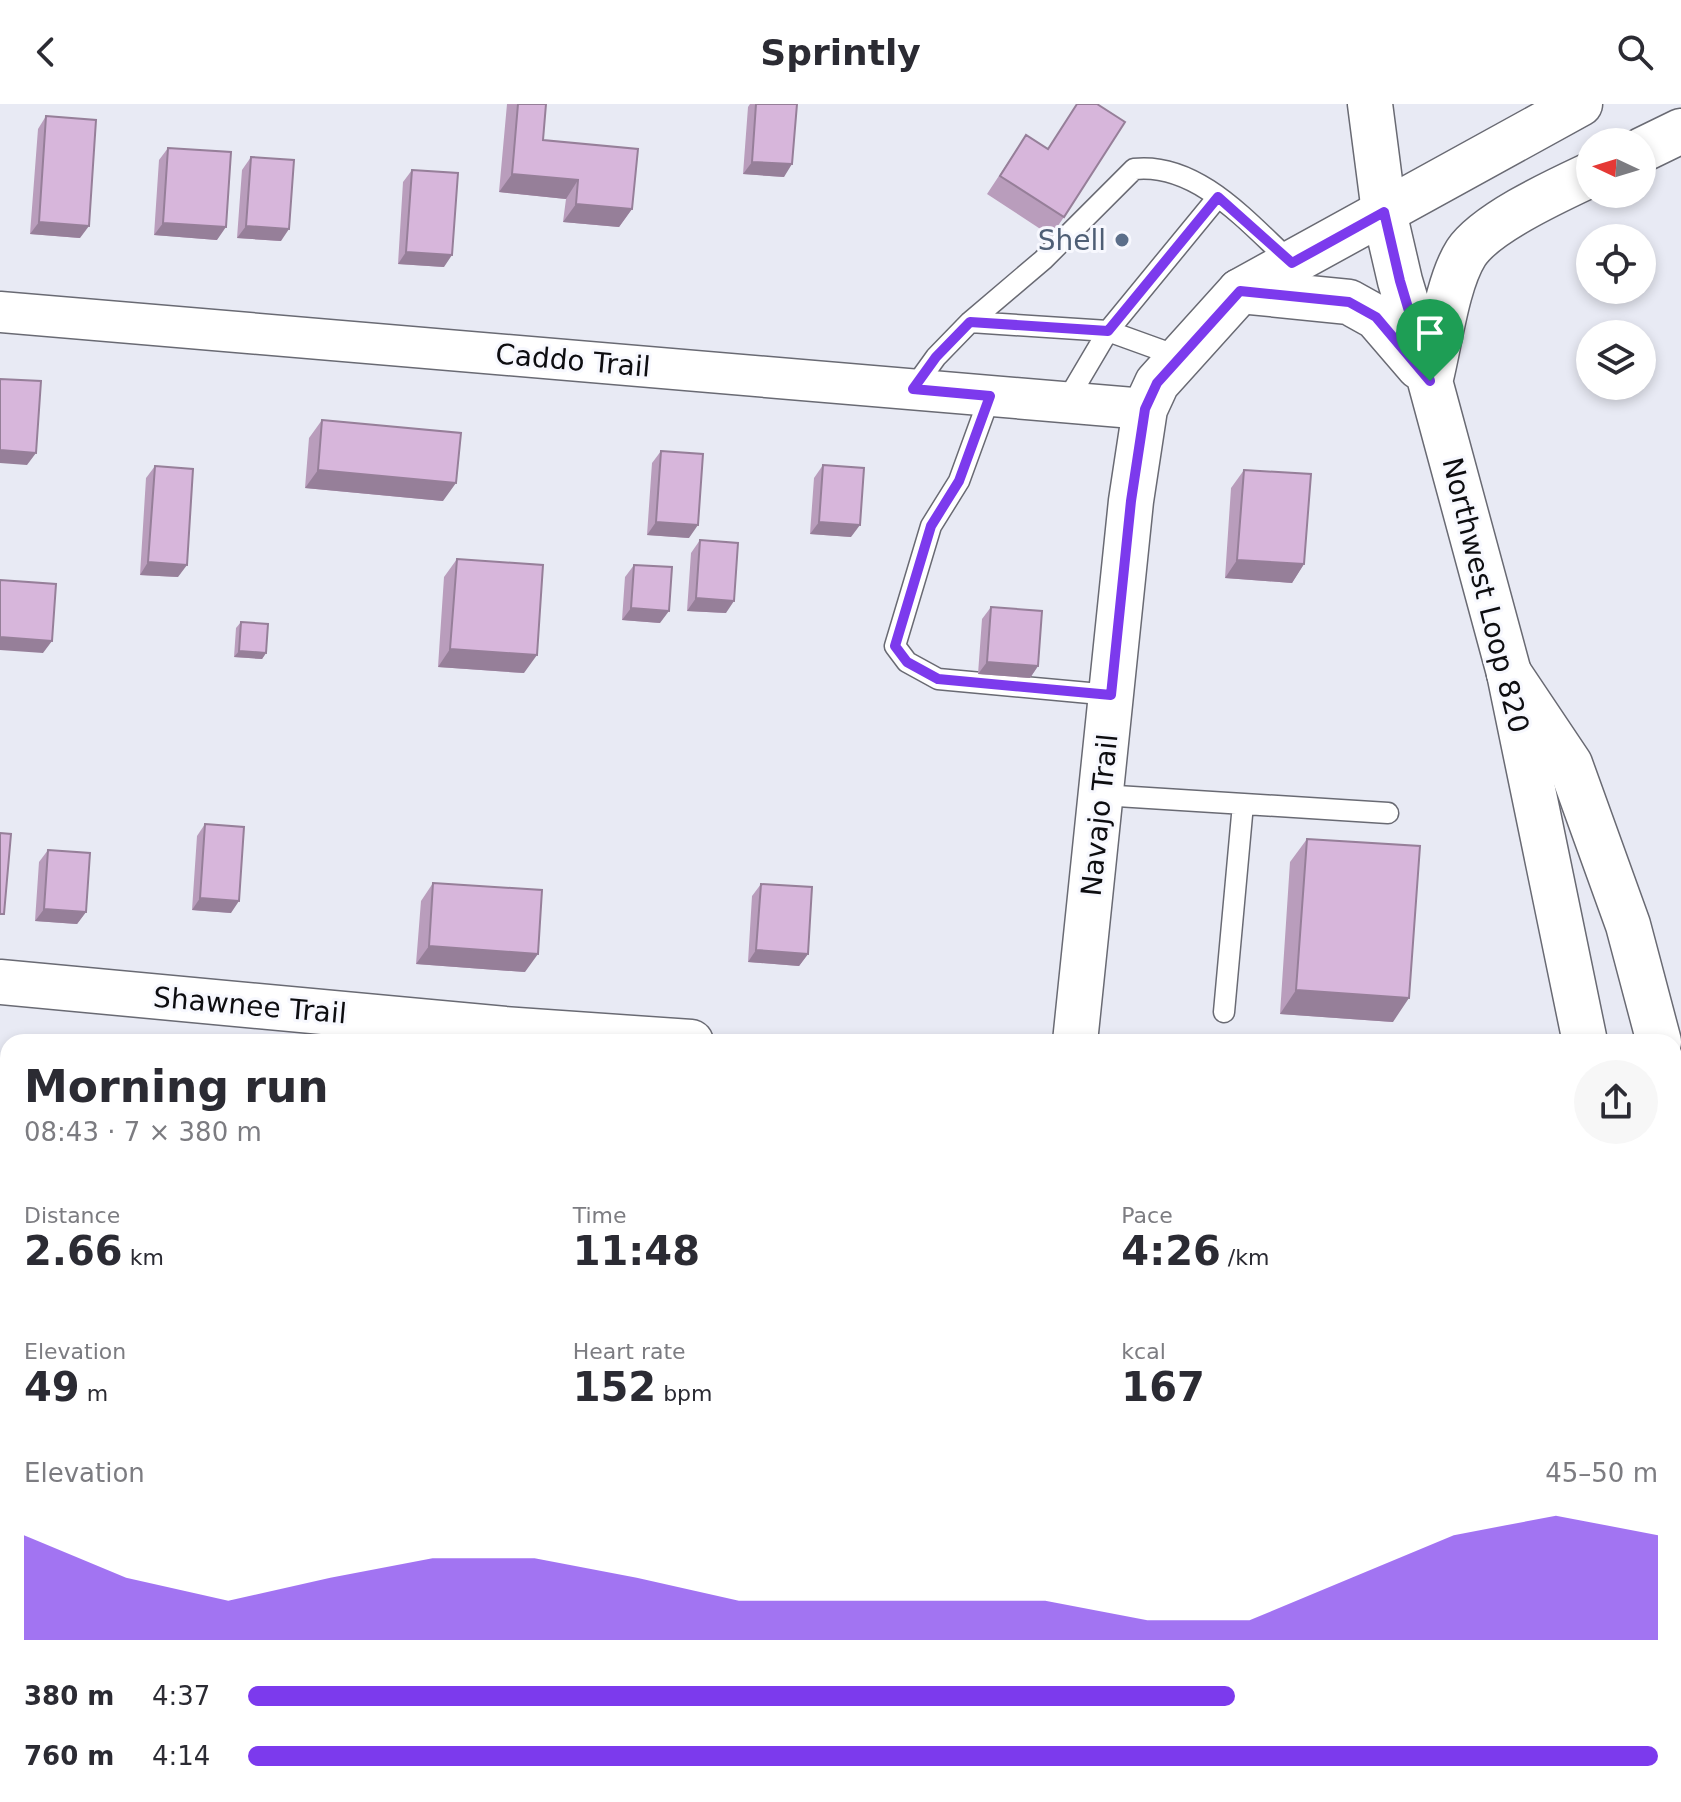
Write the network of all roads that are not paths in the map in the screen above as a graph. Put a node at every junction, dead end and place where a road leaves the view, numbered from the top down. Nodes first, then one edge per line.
1 (1370, 104) edge
2 (1580, 104) edge
3 (1681, 131) edge
4 (1656, 143) edge
5 (1576, 182) edge
6 (1218, 197) junction
7 (1384, 212) junction
8 (1292, 263) junction
9 (1240, 291) junction
10 (0, 312) edge
11 (970, 322) junction
12 (1108, 331) junction
13 (1180, 357) junction
14 (1430, 381) junction
15 (913, 389) junction
16 (990, 396) junction
17 (1066, 402) junction
18 (1145, 409) junction
19 (1509, 673) junction
20 (1111, 695) junction
21 (1101, 795) junction
22 (1243, 804) junction
23 (1388, 813) dead end
24 (0, 982) edge
25 (1224, 1012) dead end
26 (577, 1034) edge
27 (1076, 1034) edge
28 (1583, 1034) edge
29 (1657, 1034) edge

1 - 7 main road, Northwest Loop 820
2 - 7 main road, Navajo Trail
3 - 4 main road
5 - 14 main road
6 - 8 lane
6 - 11 lane
6 - 12 lane
7 - 8 main road, Navajo Trail
7 - 14 main road, Northwest Loop 820
8 - 9 main road, Navajo Trail
9 - 13 main road, Navajo Trail
9 - 14 main road
10 - 15 street, Caddo Trail
11 - 12 lane
11 - 15 lane
12 - 13 lane
12 - 17 lane
13 - 18 main road, Navajo Trail
14 - 19 main road, Northwest Loop 820
15 - 16 street, Caddo Trail
16 - 17 street, Caddo Trail
16 - 20 lane
17 - 18 street, Caddo Trail
18 - 20 main road, Navajo Trail
19 - 28 main road, Northwest Loop 820
19 - 29 main road
20 - 21 main road, Navajo Trail
21 - 22 lane
21 - 27 main road, Navajo Trail
22 - 23 lane
22 - 25 lane
24 - 26 main road, Shawnee Trail

